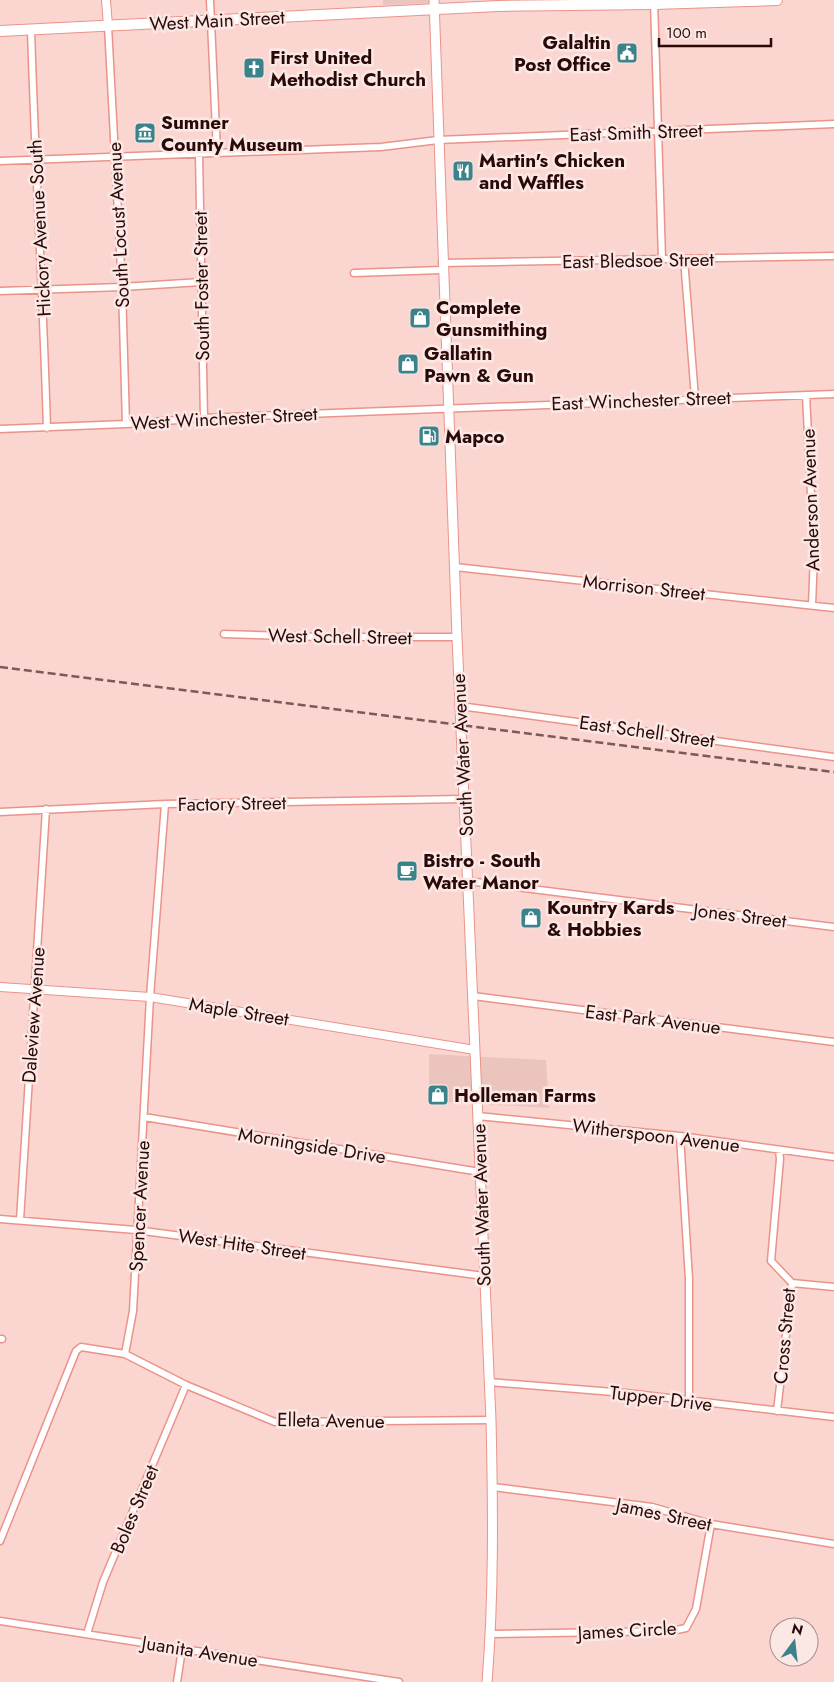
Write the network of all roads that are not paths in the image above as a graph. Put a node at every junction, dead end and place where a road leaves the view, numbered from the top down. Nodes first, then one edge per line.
1 (106, 0) edge
2 (210, 0) edge
3 (767, 0) edge
4 (777, 0) edge
5 (654, 2) edge
6 (497, 3) edge
7 (434, 4) edge
8 (211, 21) junction
9 (108, 26) junction
10 (31, 29) junction
11 (0, 31) edge
12 (834, 124) edge
13 (658, 132) junction
14 (438, 140) junction
15 (217, 152) junction
16 (199, 154) junction
17 (114, 157) junction
18 (35, 159) junction
19 (0, 161) edge
20 (834, 256) edge
21 (662, 259) junction
22 (684, 259) junction
23 (442, 266) junction
24 (354, 273) dead end
25 (201, 282) junction
26 (122, 287) junction
27 (43, 289) junction
28 (0, 290) edge
29 (834, 394) edge
30 (806, 395) junction
31 (695, 398) junction
32 (449, 408) junction
33 (204, 418) junction
34 (126, 424) junction
35 (47, 428) junction
36 (0, 429) edge
37 (454, 567) junction
38 (812, 605) junction
39 (834, 608) edge
40 (224, 634) dead end
41 (457, 637) junction
42 (460, 706) junction
43 (834, 757) edge
44 (464, 799) junction
45 (165, 804) junction
46 (46, 810) junction
47 (0, 812) edge
48 (468, 881) junction
49 (834, 927) edge
50 (0, 987) edge
51 (34, 989) junction
52 (473, 996) junction
53 (150, 997) junction
54 (834, 1042) edge
55 (475, 1050) junction
56 (478, 1116) junction
57 (144, 1117) junction
58 (680, 1136) junction
59 (779, 1150) junction
60 (834, 1157) edge
61 (480, 1172) junction
62 (0, 1219) edge
63 (20, 1220) junction
64 (136, 1230) junction
65 (484, 1276) junction
66 (792, 1283) junction
67 (834, 1288) edge
68 (125, 1354) junction
69 (488, 1382) junction
70 (186, 1385) junction
71 (689, 1401) junction
72 (777, 1411) junction
73 (834, 1417) edge
74 (491, 1420) junction
75 (493, 1487) junction
76 (711, 1524) junction
77 (0, 1541) edge
78 (834, 1544) edge
79 (0, 1621) edge
80 (87, 1634) junction
81 (491, 1634) junction
82 (182, 1649) junction
83 (177, 1682) edge
84 (399, 1682) edge
85 (487, 1682) edge

1 - 9 street
2 - 8 street
3 - 4 main road, West Main Street
3 - 5 main road, West Main Street
5 - 6 main road, West Main Street
5 - 13 street
6 - 7 main road, West Main Street
7 - 8 main road, West Main Street
7 - 14 main road, South Water Avenue
8 - 9 main road, West Main Street
8 - 15 street
9 - 10 main road, West Main Street
9 - 17 street, South Locust Avenue
10 - 11 main road, West Main Street
10 - 18 street, Hickory Avenue South
12 - 13 street, East Smith Street
13 - 14 street, East Smith Street
13 - 21 street
14 - 15 street, East Smith Street
14 - 23 main road, South Water Avenue
15 - 16 street, East Smith Street
16 - 17 street, East Smith Street
16 - 25 street, South Foster Street
17 - 18 street, East Smith Street
17 - 26 street, South Locust Avenue
18 - 19 street, East Smith Street
18 - 27 street, Hickory Avenue South
20 - 22 street, East Bledsoe Street
21 - 22 street, East Bledsoe Street
21 - 23 street, East Bledsoe Street
22 - 31 street
23 - 24 street, East Bledsoe Street
23 - 32 main road, South Water Avenue
25 - 26 street
25 - 33 street, South Foster Street
26 - 27 street
26 - 34 street, South Locust Avenue
27 - 28 street
27 - 35 street, Hickory Avenue South
29 - 30 street, East Winchester Street
30 - 31 street, East Winchester Street
30 - 38 street, Anderson Avenue
31 - 32 street, East Winchester Street
32 - 33 street, West Winchester Street
32 - 37 main road, South Water Avenue
33 - 34 street, West Winchester Street
34 - 35 street, West Winchester Street
35 - 36 street, West Winchester Street
37 - 38 street, Morrison Street
37 - 41 main road, South Water Avenue
38 - 39 street, Morrison Street
40 - 41 street, West Schell Street
41 - 42 main road, South Water Avenue
42 - 43 street, East Schell Street
42 - 44 main road, South Water Avenue
44 - 45 street, Factory Street
44 - 48 main road, South Water Avenue
45 - 46 street, Factory Street
45 - 53 street, Spencer Avenue
46 - 47 street, Factory Street
46 - 51 street, Daleview Avenue
48 - 49 street, Jones Street
48 - 52 main road, South Water Avenue
50 - 51 street, Maple Street
51 - 53 street, Maple Street
51 - 63 street, Daleview Avenue
52 - 54 street, East Park Avenue
52 - 55 main road, South Water Avenue
53 - 55 street, Maple Street
53 - 57 street, Spencer Avenue
55 - 56 main road, South Water Avenue
56 - 58 street, Witherspoon Avenue
56 - 61 main road, South Water Avenue
57 - 61 street, Morningside Drive
57 - 64 street, Spencer Avenue
58 - 59 street, Witherspoon Avenue
58 - 71 street
59 - 60 street, Witherspoon Avenue
59 - 66 street, Cross Street
61 - 65 main road, South Water Avenue
62 - 63 street, West Hite Street
63 - 64 street, West Hite Street
64 - 65 street, West Hite Street
64 - 68 street, Spencer Avenue
65 - 69 main road, South Water Avenue
66 - 67 street
66 - 72 street, Cross Street
68 - 70 street, Elleta Avenue
68 - 77 street
69 - 71 street, Tupper Drive
69 - 74 main road, South Water Avenue
70 - 74 street, Elleta Avenue
70 - 80 street, Boles Street
71 - 72 street, Tupper Drive
72 - 73 street, Tupper Drive
74 - 75 main road, South Water Avenue
75 - 76 street, James Street
75 - 81 main road, South Water Avenue
76 - 78 street, James Street
76 - 81 street, James Circle
79 - 80 street, Juanita Avenue
80 - 82 street, Juanita Avenue
81 - 85 main road, South Water Avenue
82 - 83 street
82 - 84 street, Juanita Avenue

